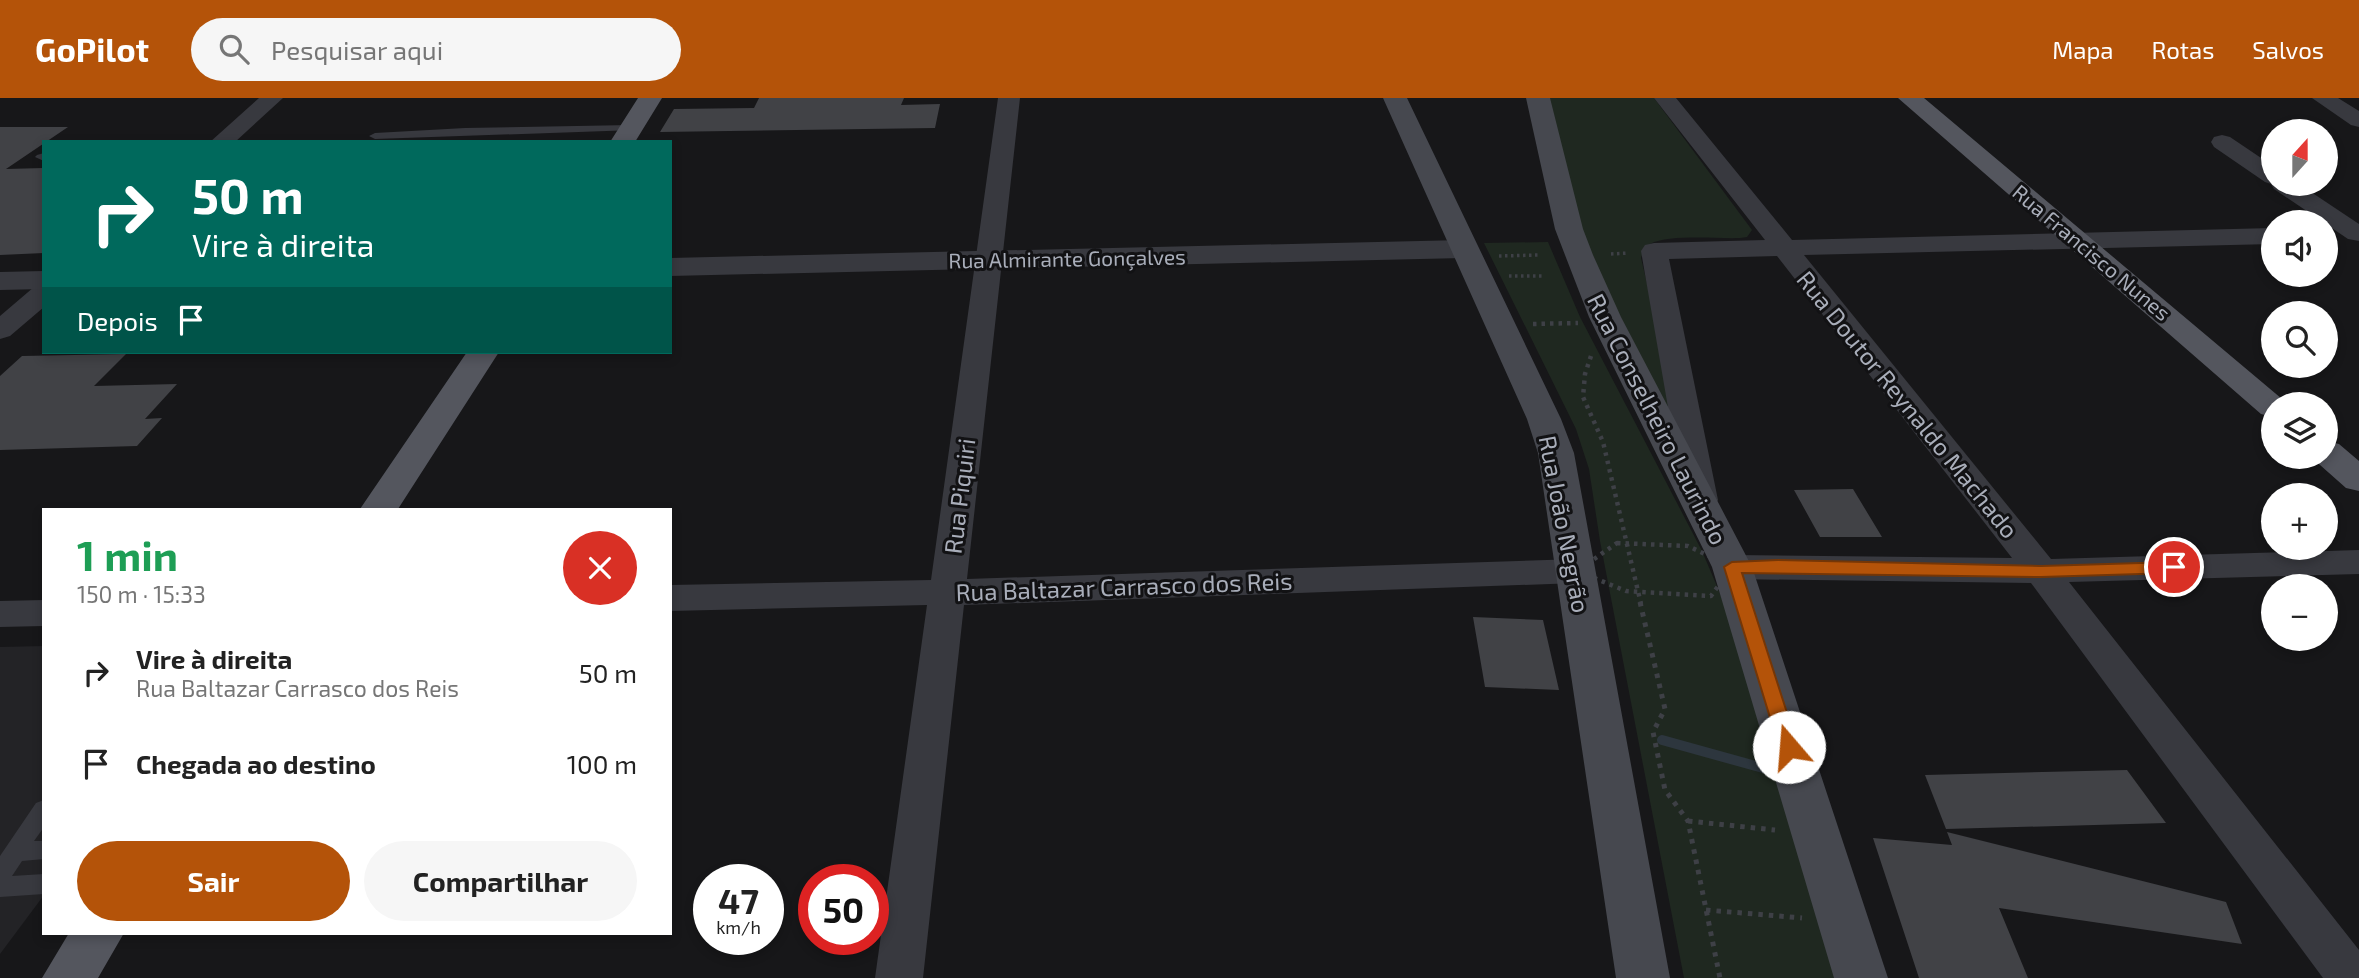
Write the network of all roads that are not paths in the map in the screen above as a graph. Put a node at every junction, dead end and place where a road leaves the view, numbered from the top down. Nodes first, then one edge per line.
1 (272, 98) edge
2 (650, 98) edge
3 (1010, 98) edge
4 (1395, 98) edge
5 (1538, 98) edge
6 (1665, 98) edge
7 (1910, 98) edge
8 (2323, 98) edge
9 (2359, 120) edge
10 (626, 135) edge
11 (375, 136) dead end
12 (223, 140) edge
13 (2222, 142) dead end
14 (2261, 169) edge
15 (2301, 196) edge
16 (2358, 234) edge
17 (2338, 235) edge
18 (2261, 236) edge
19 (2077, 240) junction
20 (1782, 247) junction
21 (1463, 249) junction
22 (989, 260) junction
23 (672, 267) edge
24 (42, 280) edge
25 (0, 281) edge
26 (42, 295) edge
27 (0, 330) edge
28 (482, 354) edge
29 (2261, 397) edge
30 (2338, 462) edge
31 (2359, 480) edge
32 (1702, 504) junction
33 (380, 508) edge
34 (2359, 562) edge
35 (1577, 571) junction
36 (2041, 571) junction
37 (1722, 581) junction
38 (947, 592) junction
39 (672, 598) edge
40 (42, 612) edge
41 (0, 614) edge
42 (42, 813) edge
43 (42, 850) edge
44 (17, 852) junction
45 (0, 875) edge
46 (42, 884) edge
47 (0, 887) edge
48 (97, 935) edge
49 (69, 978) edge
50 (899, 978) edge
51 (1643, 978) edge
52 (1861, 978) edge
53 (2352, 978) edge

1 - 12 street
2 - 10 main road
3 - 22 street, Rua Piquiri
4 - 21 main road, Rua João Negrão
5 - 32 main road, Rua Conselheiro Laurindo
6 - 20 street, Rua Doutor Reynaldo Machado
7 - 19 main road, Rua Francisco Nunes
8 - 9 street
10 - 11 lane
13 - 14 street
15 - 16 street
16 - 17 street
18 - 19 street
19 - 20 street
19 - 29 main road, Rua Francisco Nunes
20 - 32 street
20 - 36 street, Rua Doutor Reynaldo Machado
21 - 22 street, Rua Almirante Gonçalves
21 - 35 main road, Rua João Negrão
22 - 23 street, Rua Almirante Gonçalves
22 - 38 street, Rua Piquiri
24 - 25 street
26 - 27 street
28 - 33 main road
30 - 31 main road
32 - 37 main road, Rua Conselheiro Laurindo
34 - 36 street
35 - 38 street, Rua Baltazar Carrasco dos Reis
35 - 51 main road, Rua João Negrão
36 - 37 street
36 - 53 street, Rua Doutor Reynaldo Machado
37 - 52 main road, Rua Conselheiro Laurindo
38 - 39 street, Rua Baltazar Carrasco dos Reis
38 - 50 street, Rua Piquiri
40 - 41 street
42 - 44 lane
43 - 44 lane
44 - 45 lane
46 - 47 lane
48 - 49 main road

